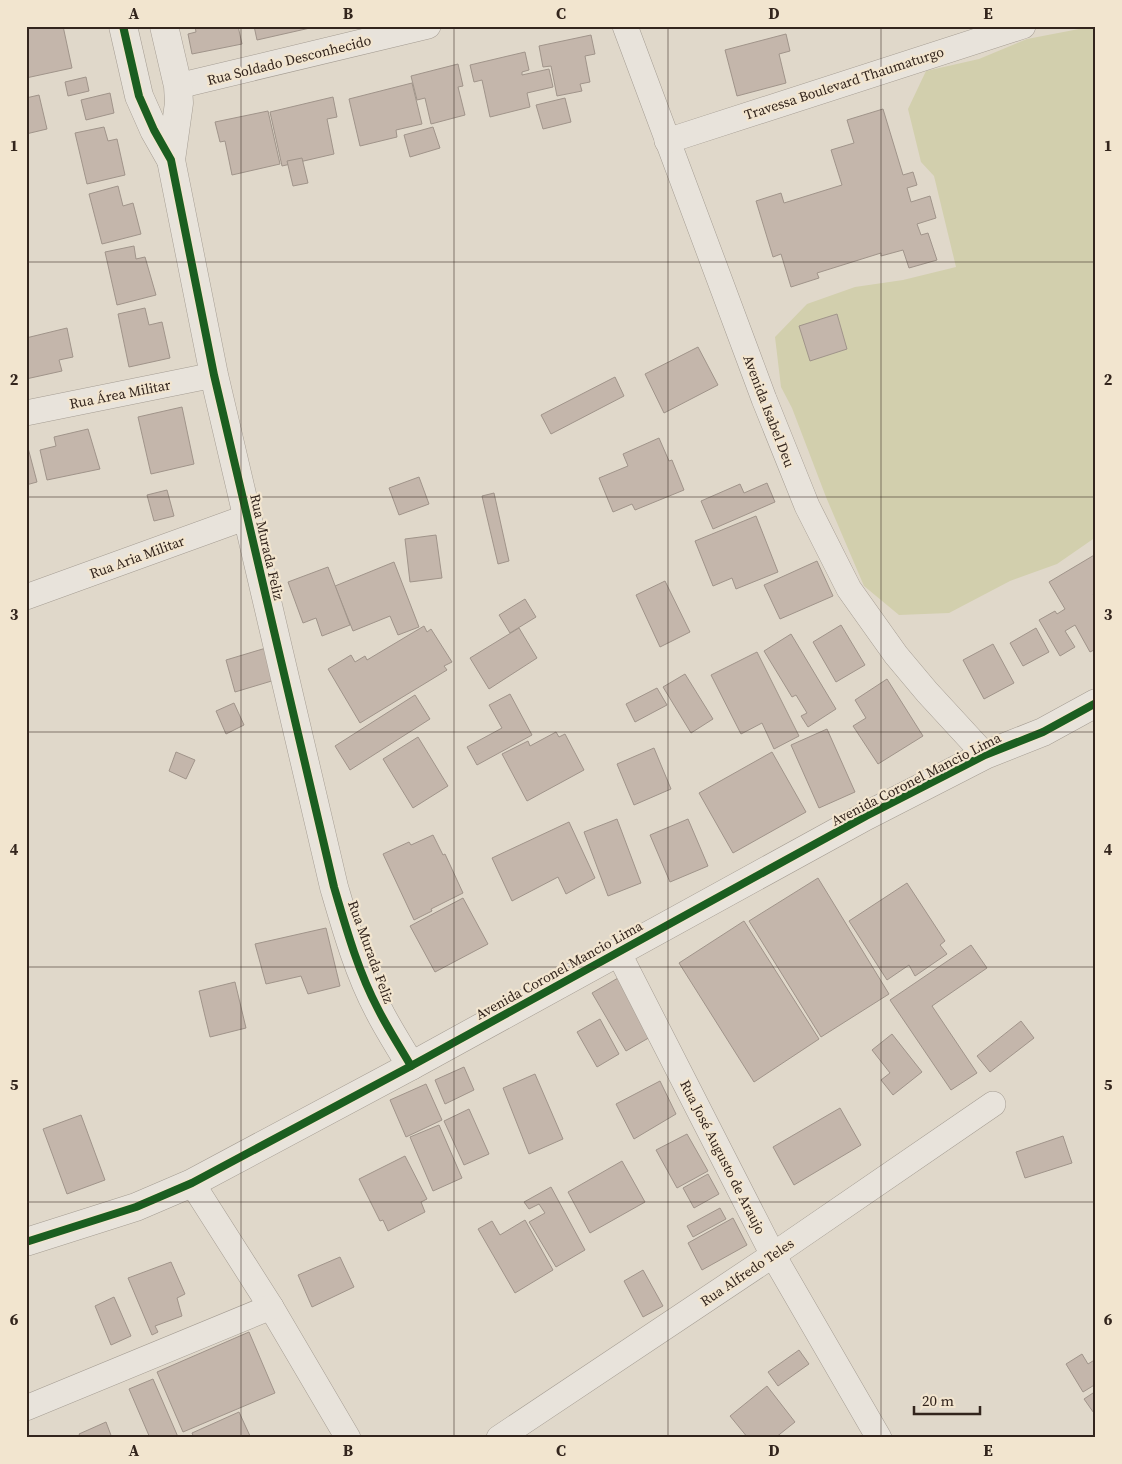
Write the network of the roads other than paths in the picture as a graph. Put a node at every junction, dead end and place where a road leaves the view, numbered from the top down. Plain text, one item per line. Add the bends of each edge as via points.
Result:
1 (123, 26) edge
2 (164, 26) edge
3 (428, 26) edge
4 (625, 26) edge
5 (1023, 26) edge
6 (178, 86) junction
7 (666, 141) junction
8 (171, 160) junction
9 (214, 375) junction
10 (26, 413) edge
11 (247, 517) junction
12 (26, 597) edge
13 (1096, 703) edge
14 (985, 755) junction
15 (618, 952) junction
16 (411, 1066) junction
17 (993, 1104) dead end
18 (192, 1183) junction
19 (26, 1242) edge
20 (773, 1255) junction
21 (271, 1307) junction
22 (26, 1408) edge
23 (348, 1438) edge
24 (499, 1438) edge
25 (879, 1438) edge

1 - 8 street, Rua Murada Feliz via 139,96
2 - 6 street, Rua Murada Feliz
3 - 6 street, Rua Soldado Desconhecido
4 - 7 street, Avenida Isabel Deu
5 - 7 street, Travessa Boulevard Thaumaturgo
6 - 8 street, Rua Murada Feliz via 179,103
7 - 14 street, Avenida Isabel Deu via 764,399 828,550 849,589 896,655
8 - 9 street, Rua Murada Feliz
9 - 10 street, Rua Área Militar
9 - 11 street, Rua Murada Feliz
11 - 12 street, Rua Aria Militar
11 - 16 street, Rua Murada Feliz via 348,937 377,1008
13 - 14 street, Avenida Coronel Mancio Lima via 1043,732
14 - 15 street, Avenida Coronel Mancio Lima via 866,816
15 - 16 street, Avenida Coronel Mancio Lima
15 - 20 street, Rua José Augusto de Araujo
16 - 18 street, Avenida Coronel Mancio Lima
17 - 20 street, Rua Alfredo Teles
18 - 19 street, Avenida Coronel Mancio Lima via 136,1207
18 - 21 street
20 - 24 street, Rua Alfredo Teles
20 - 25 street, Rua José Augusto de Araujo
21 - 22 street
21 - 23 street

